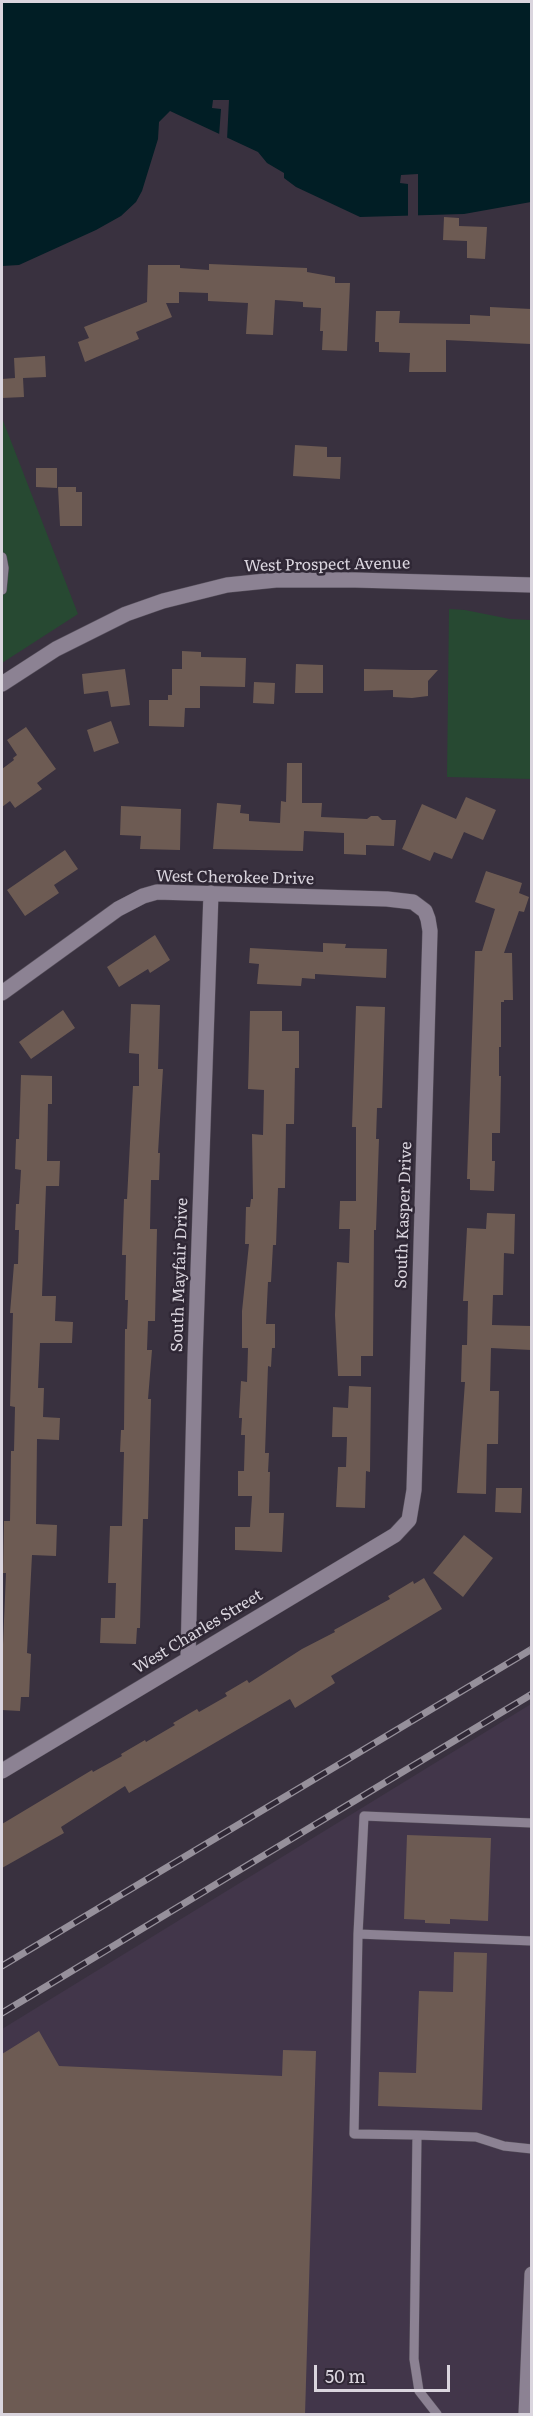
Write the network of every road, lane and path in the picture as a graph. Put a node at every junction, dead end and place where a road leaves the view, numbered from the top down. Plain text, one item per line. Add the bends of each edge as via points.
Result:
1 (2, 557) edge
2 (531, 585) edge
3 (2, 590) edge
4 (2, 684) edge
5 (211, 893) junction
6 (425, 911) joint
7 (2, 993) edge
8 (409, 1520) joint
9 (188, 1659) junction
10 (2, 1771) edge
11 (531, 1823) edge
12 (358, 1934) junction
13 (531, 1941) edge
14 (417, 2135) junction
15 (531, 2149) edge
16 (531, 2274) edge
17 (437, 2415) edge
18 (526, 2415) edge

1 - 3 lane
2 - 4 street, West Prospect Avenue via 276,580 226,585 126,614 56,649
5 - 6 street, West Cherokee Drive via 387,899 413,903
5 - 7 street, West Cherokee Drive via 157,892 143,896 118,909
5 - 9 street, South Mayfair Drive
6 - 8 street, South Kasper Drive via 430,931 414,1490
8 - 9 street, West Charles Street via 395,1535
9 - 10 street, West Charles Street
11 - 12 lane via 364,1816
12 - 13 lane
12 - 14 lane via 354,2133
14 - 15 lane via 476,2137
14 - 17 lane via 414,2360 419,2391
16 - 18 street

